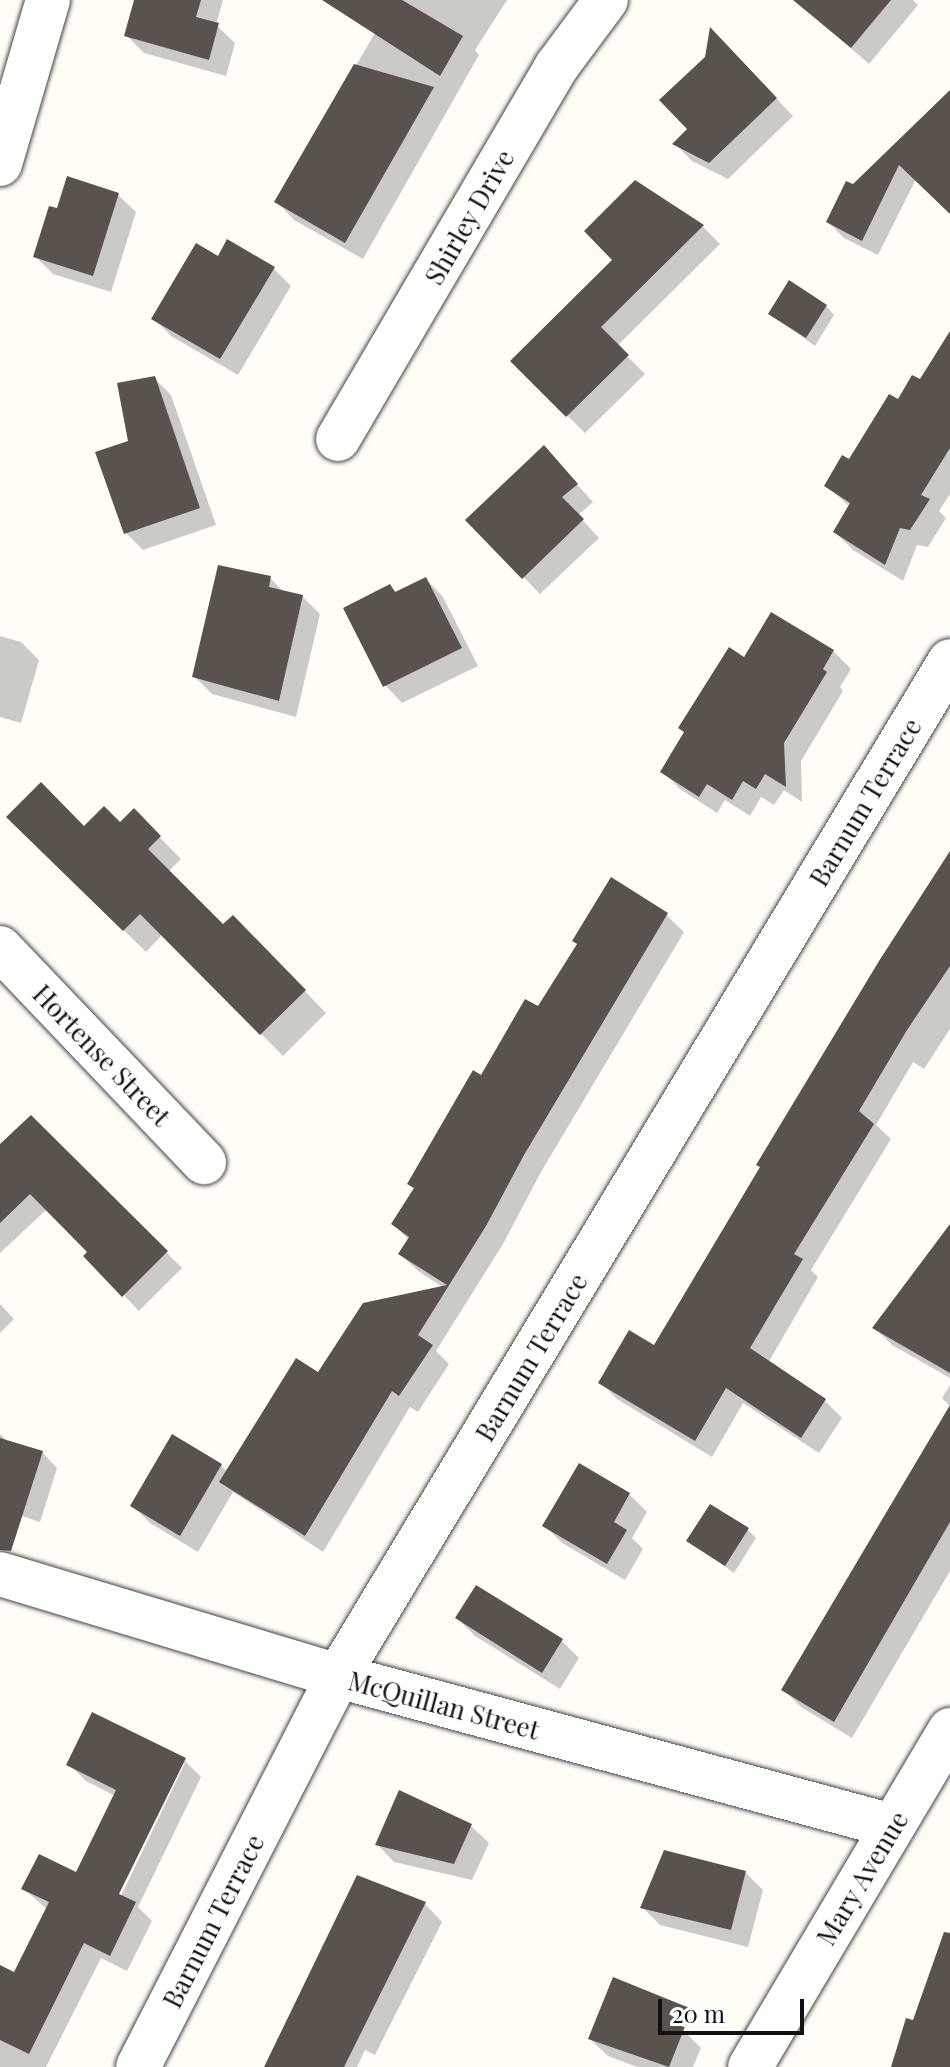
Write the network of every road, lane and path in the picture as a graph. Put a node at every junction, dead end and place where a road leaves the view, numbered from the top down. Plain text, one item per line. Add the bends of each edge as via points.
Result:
1 (48, 0) edge
2 (606, 0) edge
3 (0, 164) edge
4 (338, 439) dead end
5 (950, 661) edge
6 (0, 948) edge
7 (204, 1162) dead end
8 (0, 1574) edge
9 (338, 1676) junction
10 (950, 1730) edge
11 (892, 1826) junction
12 (138, 2067) edge
13 (750, 2067) edge

1 - 3 street
2 - 4 street, Shirley Drive via 557,66
5 - 9 street, Barnum Terrace
6 - 7 street, Hortense Street
8 - 9 street, McQuillan Street
9 - 11 street, McQuillan Street
9 - 12 street, Barnum Terrace
10 - 11 street, Mary Avenue
11 - 13 street, Mary Avenue

